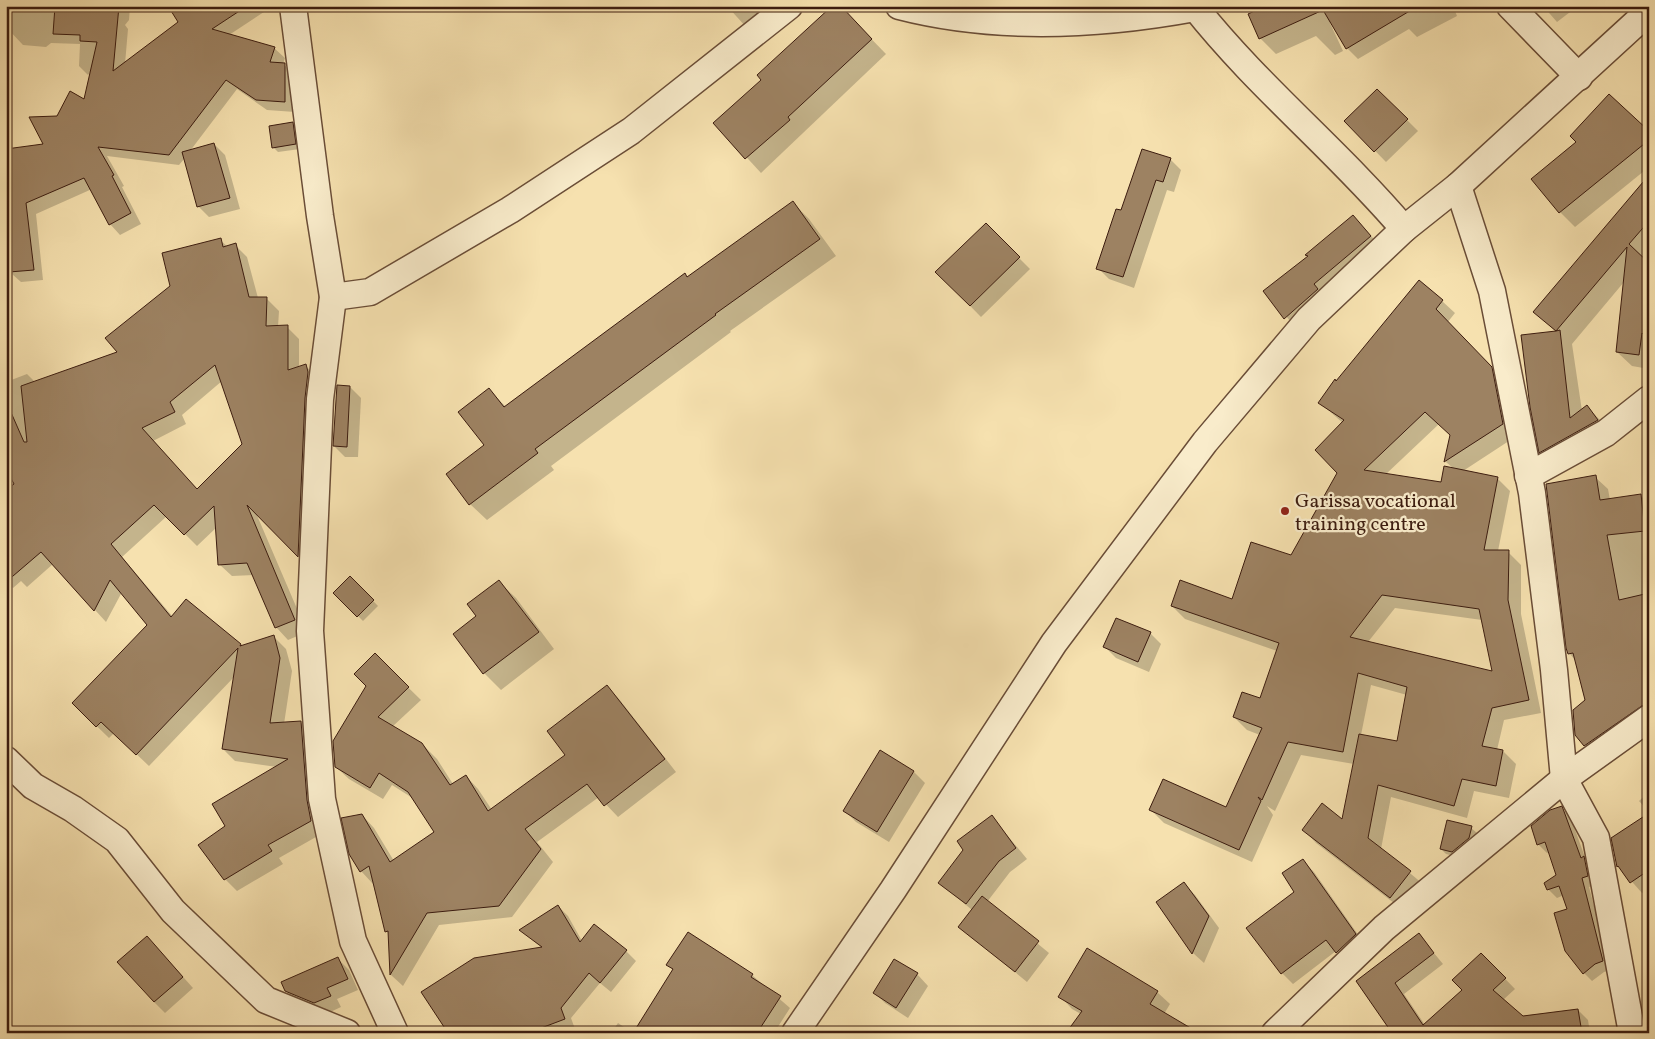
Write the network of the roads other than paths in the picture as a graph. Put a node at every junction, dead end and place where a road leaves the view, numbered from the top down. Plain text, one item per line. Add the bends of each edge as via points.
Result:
1 (293, 6) edge
2 (789, 6) edge
3 (899, 6) edge
4 (1510, 6) edge
5 (1194, 7) edge
6 (1649, 11) edge
7 (1579, 77) junction
8 (1458, 186) junction
9 (1404, 229) junction
10 (333, 297) junction
11 (1649, 399) edge
12 (1528, 476) junction
13 (1649, 718) edge
14 (6, 760) edge
15 (1564, 779) junction
16 (348, 1033) edge
17 (395, 1033) edge
18 (795, 1033) edge
19 (1275, 1033) edge
20 (1632, 1033) edge

1 - 10 street
2 - 10 street via 631,132 510,210 370,292
3 - 5 street via 938,16 1002,23 1148,16
4 - 7 street
5 - 9 street via 1231,49 1370,188
6 - 7 street
7 - 8 street
8 - 9 street
8 - 12 street via 1492,291
9 - 18 street via 1309,319 1205,442 1054,643 893,890
10 - 17 street via 320,399 310,631 322,799 353,941
11 - 12 street via 1606,433
12 - 15 street via 1554,670
13 - 15 street
14 - 16 street via 33,786 117,840 173,911 266,1000
15 - 19 street via 1384,928
15 - 20 street via 1596,838

